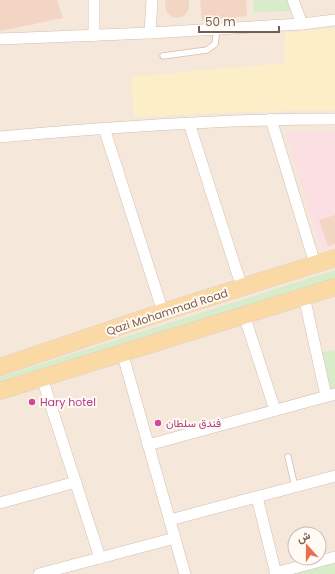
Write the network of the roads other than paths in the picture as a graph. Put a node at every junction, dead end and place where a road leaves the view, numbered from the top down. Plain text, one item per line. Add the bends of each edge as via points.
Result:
1 (94, 0) edge
2 (152, 0) edge
3 (292, 0) edge
4 (335, 20) edge
5 (302, 24) junction
6 (217, 29) junction
7 (150, 33) junction
8 (94, 36) junction
9 (0, 39) edge
10 (163, 56) dead end
11 (271, 119) junction
12 (335, 119) edge
13 (189, 123) junction
14 (104, 128) junction
15 (0, 137) edge
16 (335, 258) edge
17 (315, 264) junction
18 (335, 286) edge
19 (242, 288) junction
20 (304, 296) junction
21 (163, 312) junction
22 (244, 315) junction
23 (122, 352) junction
24 (0, 367) edge
25 (42, 378) junction
26 (0, 391) edge
27 (331, 395) edge
28 (275, 410) junction
29 (148, 445) junction
30 (288, 457) dead end
31 (335, 476) edge
32 (76, 482) junction
33 (295, 487) junction
34 (257, 497) junction
35 (0, 503) edge
36 (170, 520) junction
37 (175, 538) junction
38 (335, 557) edge
39 (100, 558) junction
40 (39, 574) edge
41 (185, 574) edge
42 (276, 574) edge

1 - 8 street
2 - 7 street
3 - 5 street
4 - 5 street
5 - 6 street
6 - 7 street
6 - 10 lane via 215,44 207,50
7 - 8 street
8 - 9 street
11 - 12 street
11 - 13 street
11 - 17 street
13 - 14 street
13 - 19 street
14 - 15 street
14 - 21 street
16 - 17 main road, Qazi Mohammad Road
17 - 19 main road, Qazi Mohammad Road
18 - 20 main road
19 - 21 main road, Qazi Mohammad Road
20 - 22 main road
20 - 27 street
21 - 24 main road, Qazi Mohammad Road
22 - 23 main road
22 - 28 street
23 - 25 main road
23 - 29 street
25 - 26 main road
25 - 32 street
27 - 28 street
28 - 29 street
29 - 36 street
30 - 33 lane
31 - 33 street
32 - 35 street
32 - 39 street
33 - 34 street
34 - 36 street
34 - 42 street
36 - 37 street
37 - 39 street
37 - 41 street
38 - 42 street
39 - 40 street

